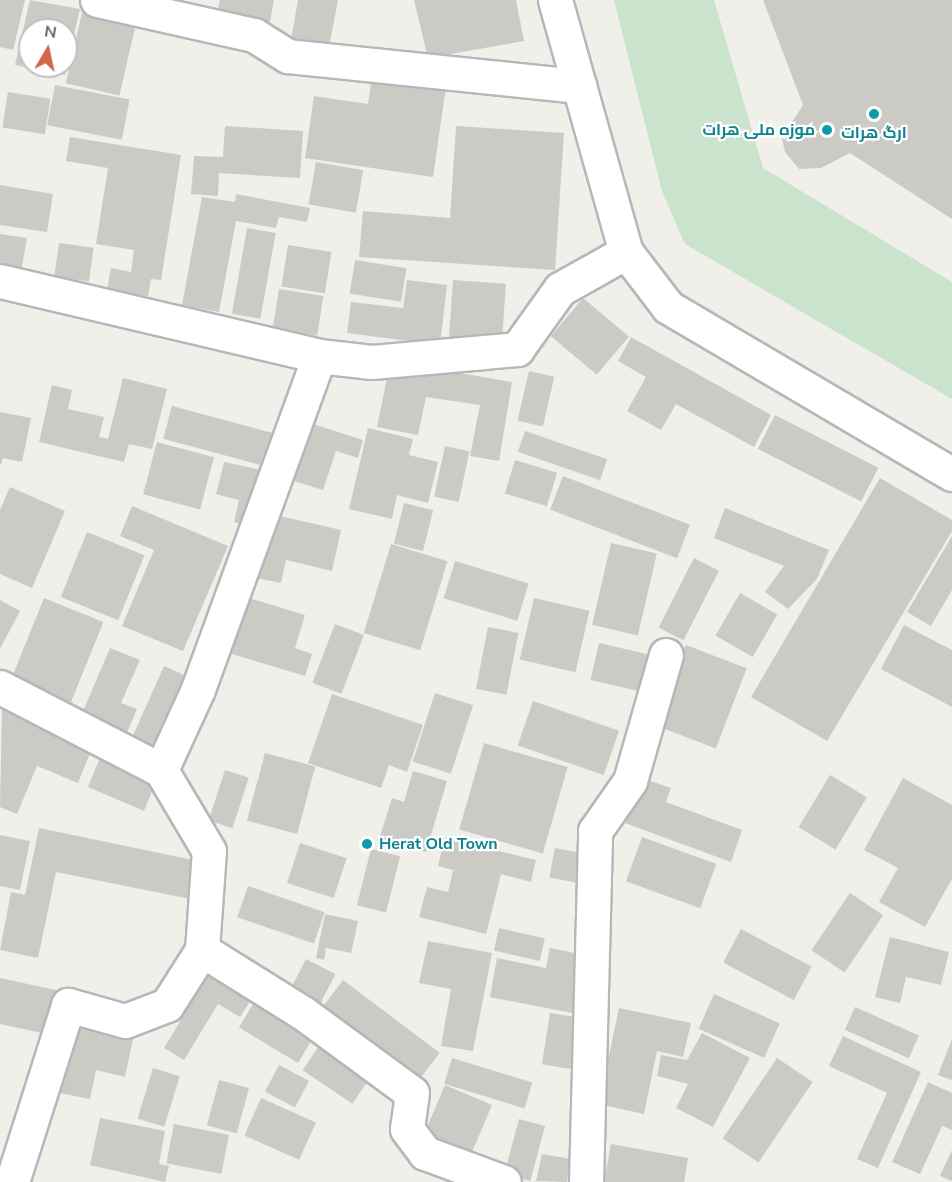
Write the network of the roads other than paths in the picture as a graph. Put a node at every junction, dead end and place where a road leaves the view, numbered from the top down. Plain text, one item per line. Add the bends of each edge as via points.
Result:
1 (97, 0) edge
2 (555, 0) edge
3 (579, 86) junction
4 (626, 252) junction
5 (0, 282) edge
6 (319, 356) junction
7 (952, 474) edge
8 (666, 655) dead end
9 (0, 687) edge
10 (161, 770) junction
11 (202, 950) junction
12 (12, 1182) edge
13 (504, 1182) edge
14 (586, 1182) edge

1 - 3 street via 254,35 288,56
2 - 3 street
3 - 4 street
4 - 6 street via 560,289 517,349 372,362
4 - 7 street via 668,307
5 - 6 street
6 - 10 street via 198,689
8 - 14 street via 630,781 595,831
9 - 10 street
10 - 11 street via 209,851
11 - 12 street via 166,1005 125,1021 68,1005
11 - 13 street via 303,1013 412,1093 407,1129 425,1153

